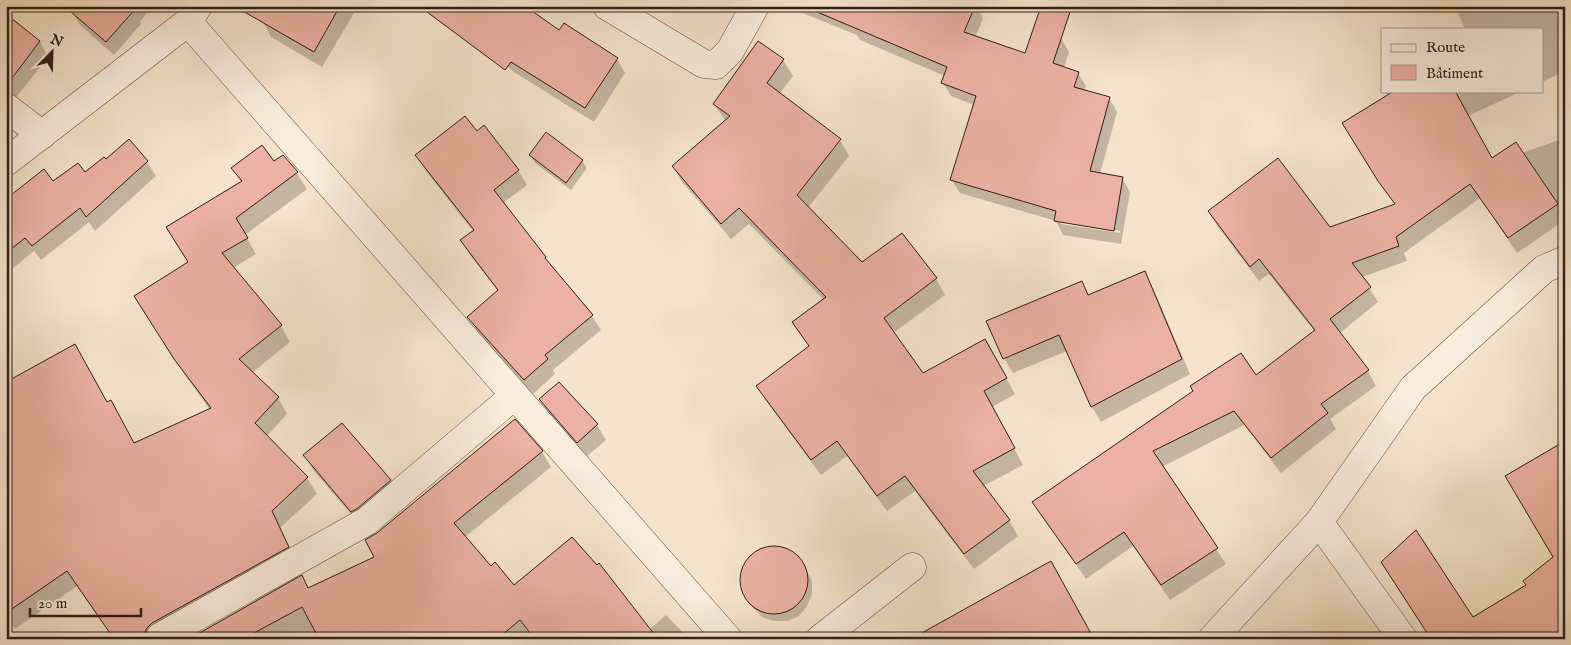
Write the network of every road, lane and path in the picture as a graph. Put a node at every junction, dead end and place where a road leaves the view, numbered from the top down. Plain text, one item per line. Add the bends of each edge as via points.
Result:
1 (608, 6) edge
2 (755, 6) edge
3 (193, 14) edge
4 (6, 107) edge
5 (42, 135) junction
6 (6, 162) edge
7 (1565, 260) edge
8 (515, 395) junction
9 (1319, 522) junction
10 (912, 568) dead end
11 (160, 637) dead end
12 (728, 639) edge
13 (820, 639) edge
14 (1212, 639) edge
15 (1403, 639) edge

1 - 2 street via 704,64 716,65 730,51
3 - 5 street
3 - 8 street
4 - 5 street
5 - 6 street
7 - 9 street via 1544,269 1413,388
8 - 11 street via 368,521
8 - 12 street
9 - 14 street
9 - 15 street
10 - 13 street

